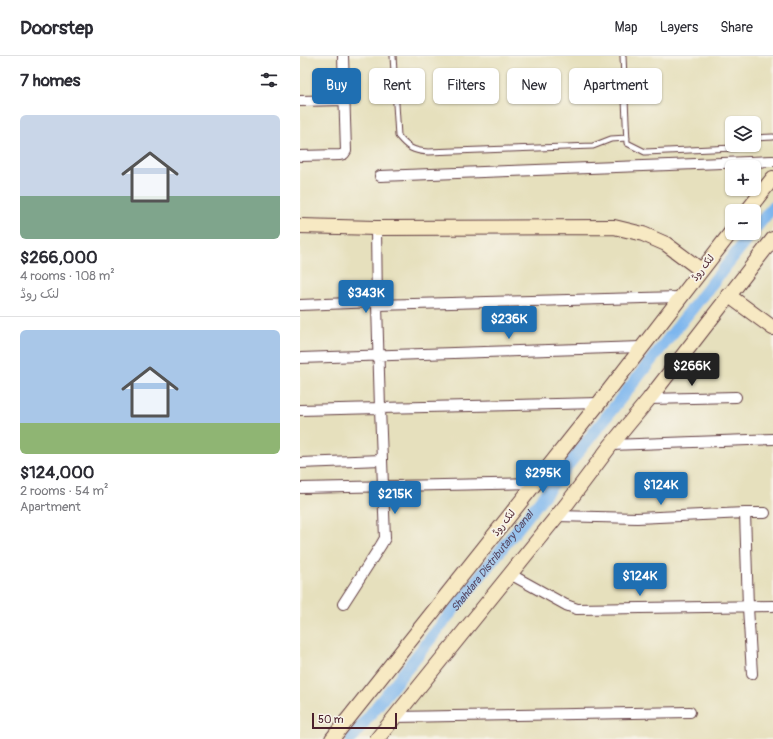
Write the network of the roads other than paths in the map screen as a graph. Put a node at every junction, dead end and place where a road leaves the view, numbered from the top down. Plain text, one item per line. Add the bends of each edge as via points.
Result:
1 (343, 56) edge
2 (393, 56) edge
3 (623, 56) edge
4 (344, 68) edge
5 (300, 101) edge
6 (312, 101) edge
7 (345, 104) edge
8 (773, 137) edge
9 (627, 138) junction
10 (761, 138) edge
11 (725, 148) edge
12 (300, 156) edge
13 (773, 161) edge
14 (380, 176) dead end
15 (773, 178) edge
16 (753, 204) edge
17 (300, 226) edge
18 (376, 228) junction
19 (773, 239) edge
20 (725, 240) edge
21 (701, 270) junction
22 (728, 295) junction
23 (680, 296) junction
24 (376, 304) junction
25 (300, 305) edge
26 (773, 328) edge
27 (641, 347) junction
28 (378, 355) junction
29 (300, 358) edge
30 (736, 397) dead end
31 (649, 399) junction
32 (599, 403) junction
33 (380, 408) junction
34 (300, 410) edge
35 (773, 439) edge
36 (611, 444) junction
37 (382, 460) junction
38 (300, 463) edge
39 (536, 482) junction
40 (382, 487) junction
41 (300, 488) edge
42 (745, 513) junction
43 (765, 514) dead end
44 (557, 516) junction
45 (510, 574) junction
46 (343, 604) dead end
47 (773, 606) edge
48 (748, 607) junction
49 (752, 674) dead end
50 (690, 712) dead end
51 (395, 717) junction
52 (332, 739) edge
53 (377, 739) edge

1 - 4 street
2 - 9 lane via 398,136 406,146 415,151 593,146 611,139
3 - 9 lane
5 - 6 street
7 - 12 street via 344,154
8 - 10 lane
9 - 11 lane via 627,143 645,152
13 - 14 street
15 - 16 main road
17 - 18 main road
18 - 21 main road via 614,227 643,234 666,244
18 - 24 street
19 - 22 main road
20 - 21 main road, لنک روڈ
21 - 23 main road, لنک روڈ
22 - 26 main road
22 - 31 main road
23 - 24 street
23 - 27 main road, لنک روڈ
24 - 25 street
24 - 28 street
27 - 28 street
27 - 32 main road, لنک روڈ
28 - 29 street
28 - 33 street
30 - 31 street
31 - 36 main road
32 - 33 street
32 - 39 main road, لنک روڈ
33 - 34 street
33 - 37 street
35 - 36 street
36 - 44 main road
37 - 38 street
37 - 40 street
39 - 40 street
39 - 52 main road, لنک روڈ
40 - 41 street
40 - 46 street via 385,538
42 - 43 street
42 - 44 street via 637,518
42 - 48 street
44 - 45 main road
45 - 48 street via 578,609
45 - 51 main road
47 - 48 street
48 - 49 street
50 - 51 street
51 - 53 main road

